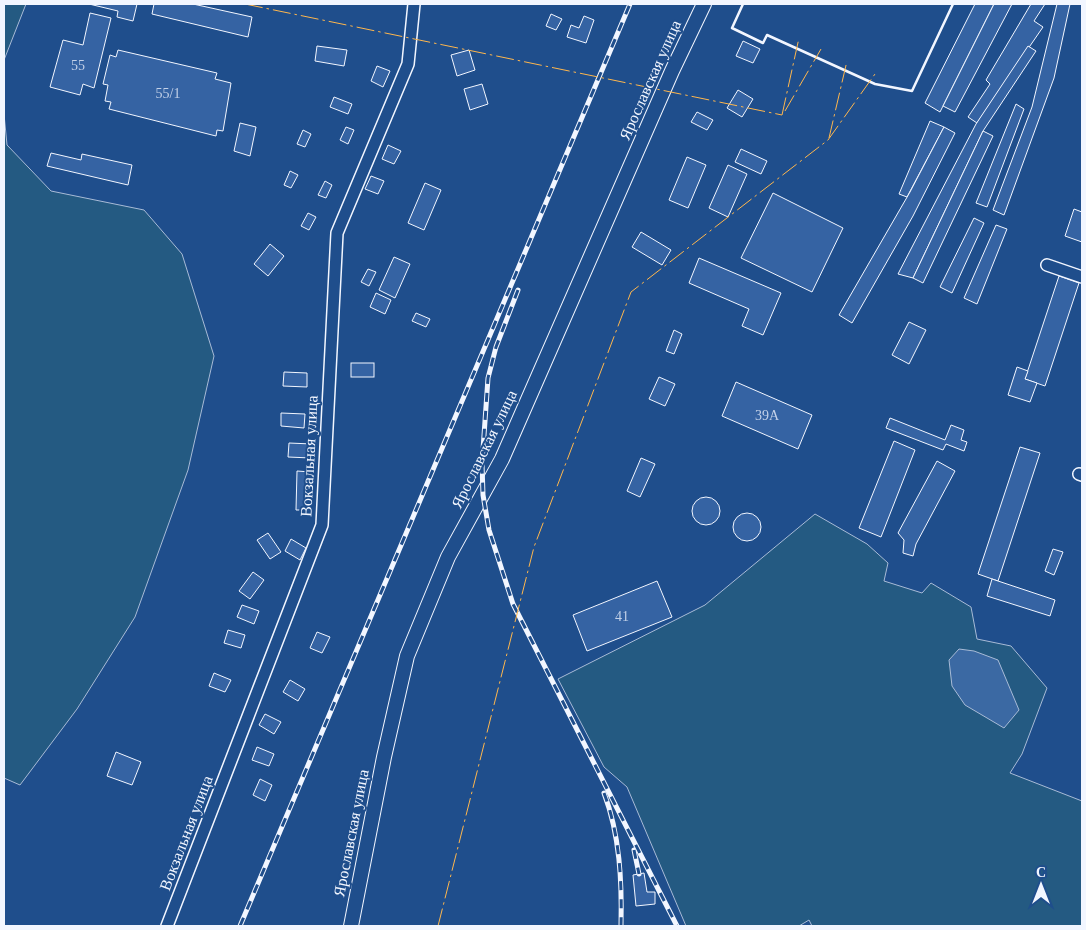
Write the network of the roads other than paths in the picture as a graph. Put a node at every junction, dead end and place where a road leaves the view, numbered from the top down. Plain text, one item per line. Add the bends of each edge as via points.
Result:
1 (414, 4) edge
2 (704, 4) edge
3 (1047, 265) dead end
4 (1082, 278) edge
5 (167, 926) edge
6 (351, 926) edge

1 - 5 street, Вокзальная улица via 408,64 337,233 322,525
2 - 6 main road, Ярославская улица via 502,459 448,557 407,656
3 - 4 street

